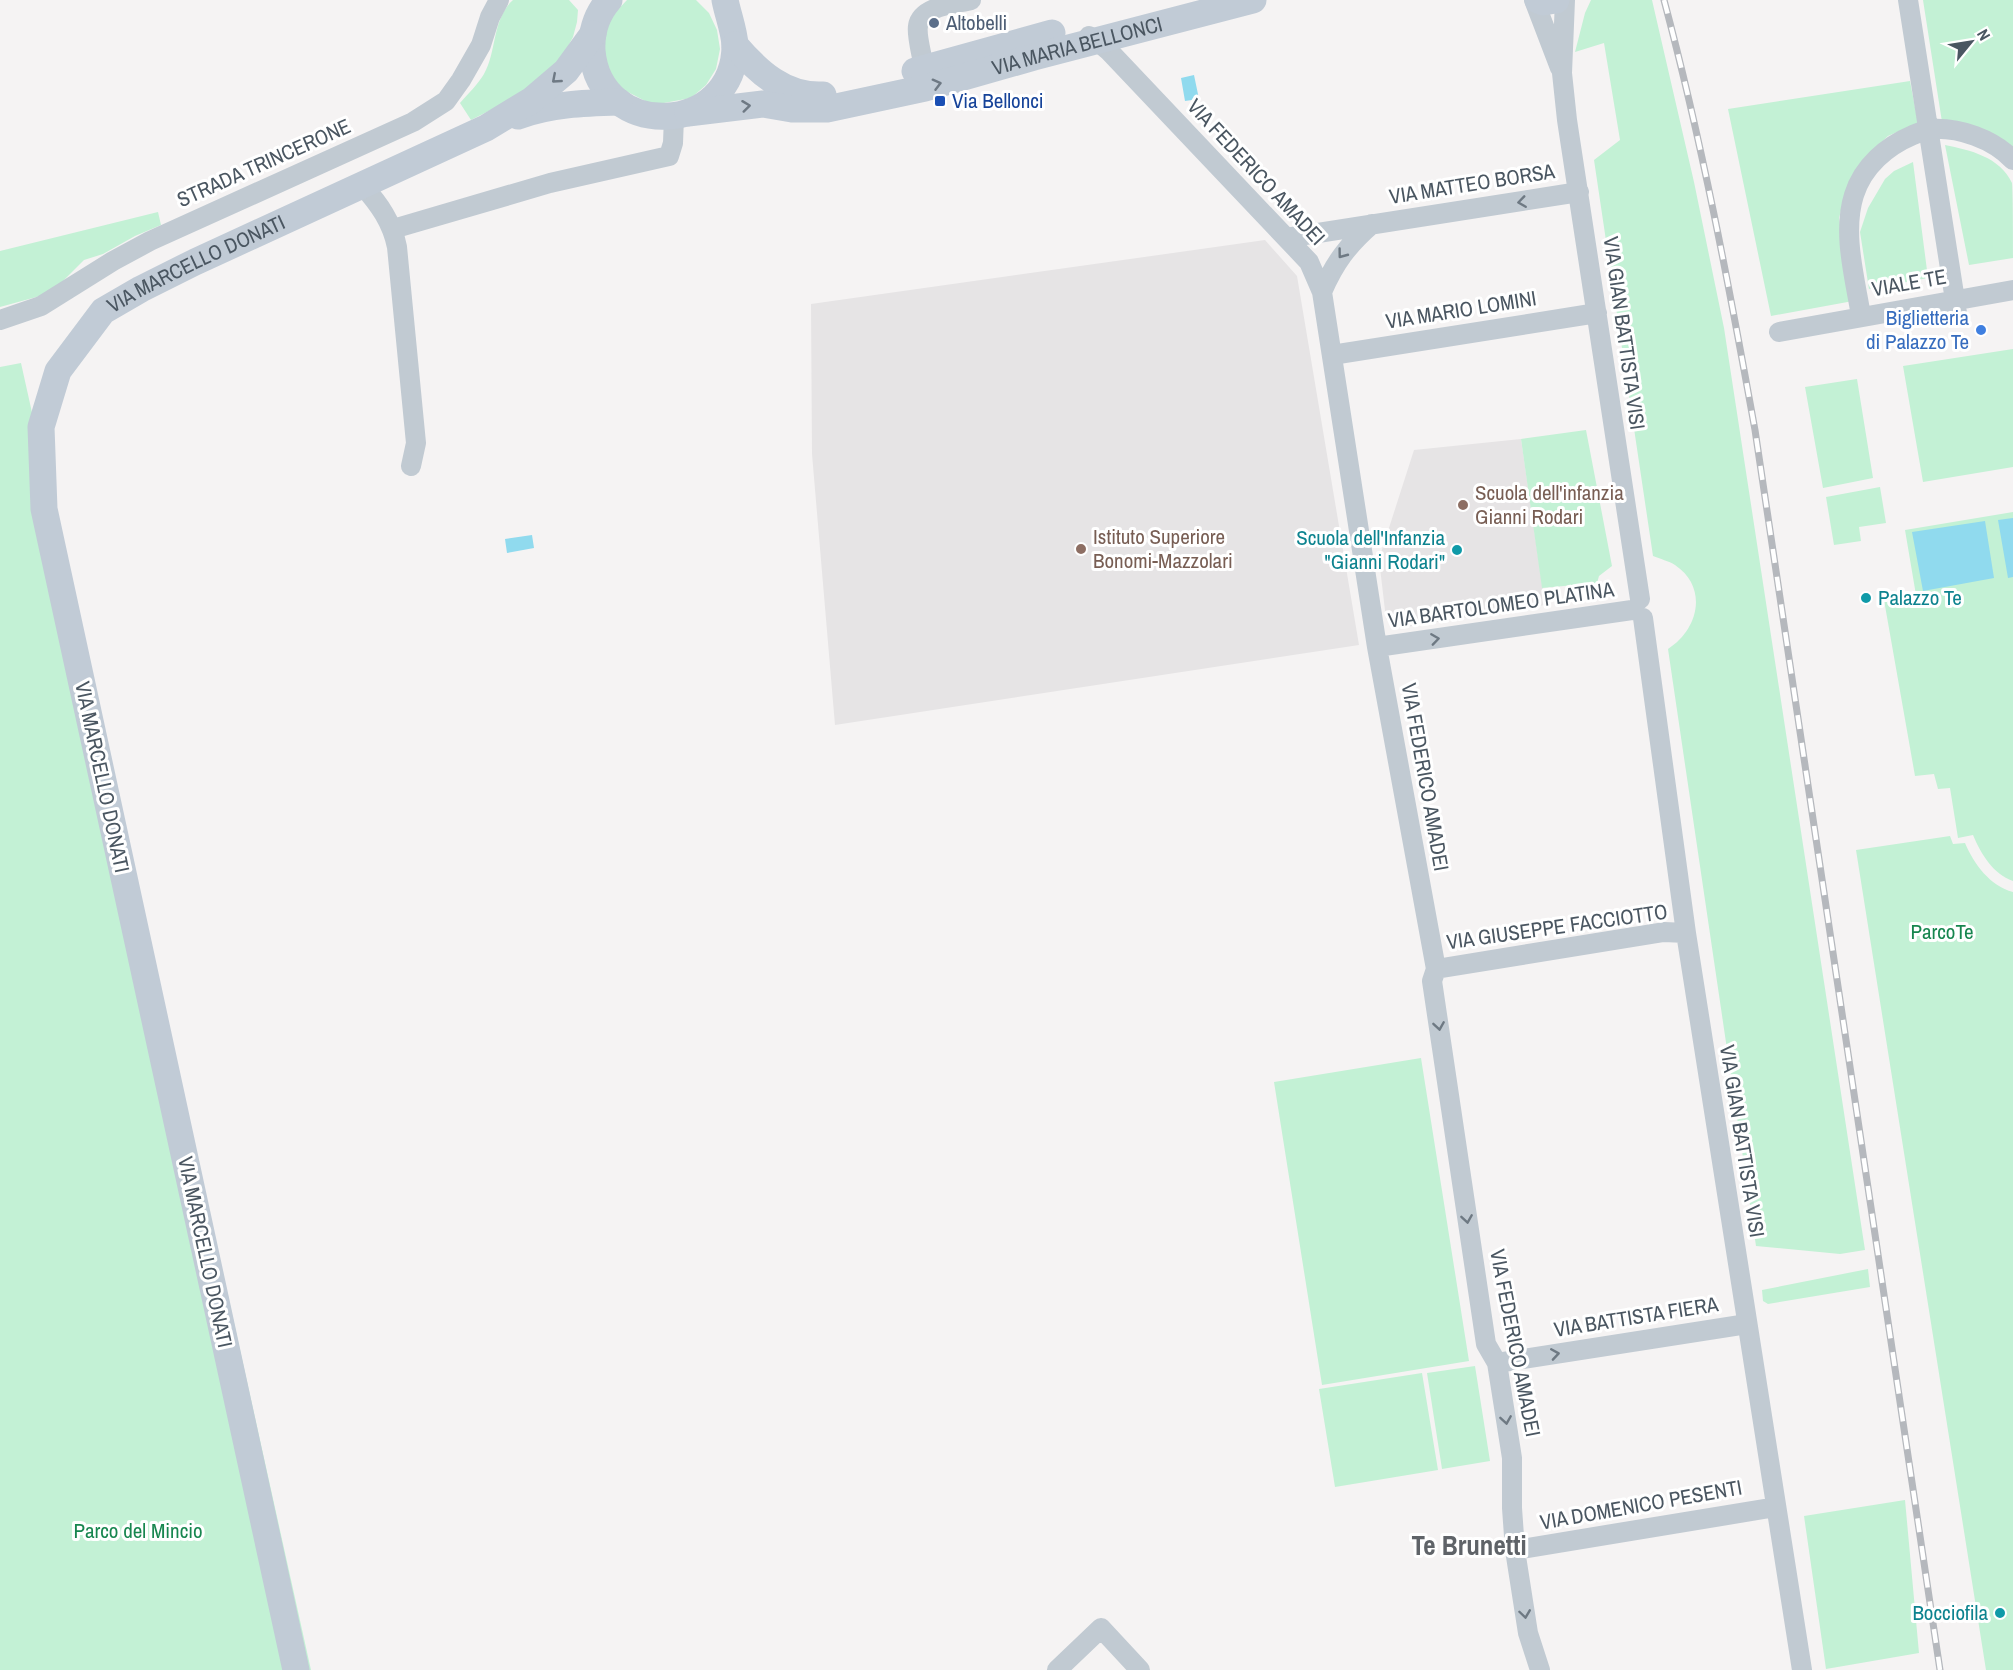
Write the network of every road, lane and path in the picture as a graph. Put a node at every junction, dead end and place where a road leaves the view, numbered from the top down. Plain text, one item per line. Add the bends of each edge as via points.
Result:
1 (499, 0) edge
2 (971, 0) edge
3 (1187, 0) edge
4 (1253, 0) edge
5 (1536, 0) edge
6 (1556, 0) edge
7 (1565, 0) edge
8 (1908, 0) edge
9 (601, 2) edge
10 (724, 5) edge
11 (592, 34) junction
12 (1030, 39) junction
13 (1097, 41) junction
14 (735, 45) junction
15 (924, 69) junction
16 (1562, 73) junction
17 (619, 102) junction
18 (681, 115) junction
19 (486, 128) junction
20 (1929, 129) junction
21 (2013, 160) edge
22 (363, 186) junction
23 (1579, 192) junction
24 (1372, 224) junction
25 (393, 229) junction
26 (1286, 238) junction
27 (2013, 290) edge
28 (1322, 292) junction
29 (1956, 306) junction
30 (1597, 313) junction
31 (1861, 316) junction
32 (0, 320) edge
33 (1779, 332) dead end
34 (1332, 355) junction
35 (411, 466) dead end
36 (1639, 609) junction
37 (1377, 647) junction
38 (1686, 933) junction
39 (1436, 969) junction
40 (1747, 1324) junction
41 (1497, 1363) junction
42 (1776, 1508) junction
43 (1515, 1550) junction
44 (296, 1670) edge
45 (1057, 1670) edge
46 (1140, 1670) edge
47 (1540, 1670) edge
48 (1802, 1670) edge

1 - 32 street, STRADA TRINCERONE via 481,45 446,101 413,122 150,241 41,306
2 - 15 street via 931,10 921,18 917,27
3 - 12 street, VIA MARIA BELLONCI
4 - 13 street, VIA MARIA BELLONCI
5 - 6 street
5 - 16 street, VIA GIAN BATTISTA VISI
7 - 16 street, VIA GIAN BATTISTA VISI
8 - 20 street
9 - 11 street, VIA MARCELLO DONATI
10 - 14 street
11 - 17 street, VIA MARCELLO DONATI via 599,78
11 -> 19 street, VIA MARCELLO DONATI via 566,71 532,100
12 - 13 street via 1053,42 1083,35
12 - 15 street, VIA MARIA BELLONCI
18 -> 13 street, VIA MARIA BELLONCI via 763,104 827,110
13 - 26 street, VIA FEDERICO AMADEI
14 - 15 street, VIA MARIA BELLONCI via 766,78 809,96
14 - 18 street via 733,63 719,91 709,101
16 - 23 street, VIA GIAN BATTISTA VISI
17 - 18 street, VIA MARCELLO DONATI via 640,114
17 - 19 street, VIA MARCELLO DONATI via 535,110
18 - 25 street via 669,156 550,183
19 - 22 street, VIA MARCELLO DONATI
20 - 21 street via 1974,135
20 - 29 street
20 - 31 street via 1888,148 1854,193 1849,235
22 - 25 street
22 - 44 street, VIA MARCELLO DONATI via 195,262 103,311 58,371 41,427 44,509
23 -> 24 street, VIA MATTEO BORSA
23 - 30 street, VIA GIAN BATTISTA VISI
24 - 26 street, VIA MATTEO BORSA
24 -> 28 street, VIA MATTEO BORSA via 1341,255
25 - 35 street via 416,444
26 - 28 street, VIA FEDERICO AMADEI via 1309,262
27 - 29 street, VIALE TE
28 - 34 street, VIA FEDERICO AMADEI
29 - 31 street, VIALE TE
30 - 34 street, VIA MARIO LOMINI
30 - 36 street, VIA GIAN BATTISTA VISI
31 - 33 street, VIALE TE
34 - 37 street, VIA FEDERICO AMADEI
37 -> 36 street, VIA BARTOLOMEO PLATINA
36 - 38 street, VIA GIAN BATTISTA VISI
37 - 39 street, VIA FEDERICO AMADEI
38 - 39 street, VIA GIUSEPPE FACCIOTTO via 1664,932
38 - 40 street, VIA GIAN BATTISTA VISI
39 -> 41 street, VIA FEDERICO AMADEI via 1432,981 1486,1344
41 -> 40 street, VIA BATTISTA FIERA
40 - 42 street, VIA GIAN BATTISTA VISI
41 -> 43 street, VIA FEDERICO AMADEI via 1512,1458
42 - 43 street, VIA DOMENICO PESENTI
42 - 48 street, VIA GIAN BATTISTA VISI
43 -> 47 street, VIA FEDERICO AMADEI via 1528,1633
45 - 46 street via 1101,1628

